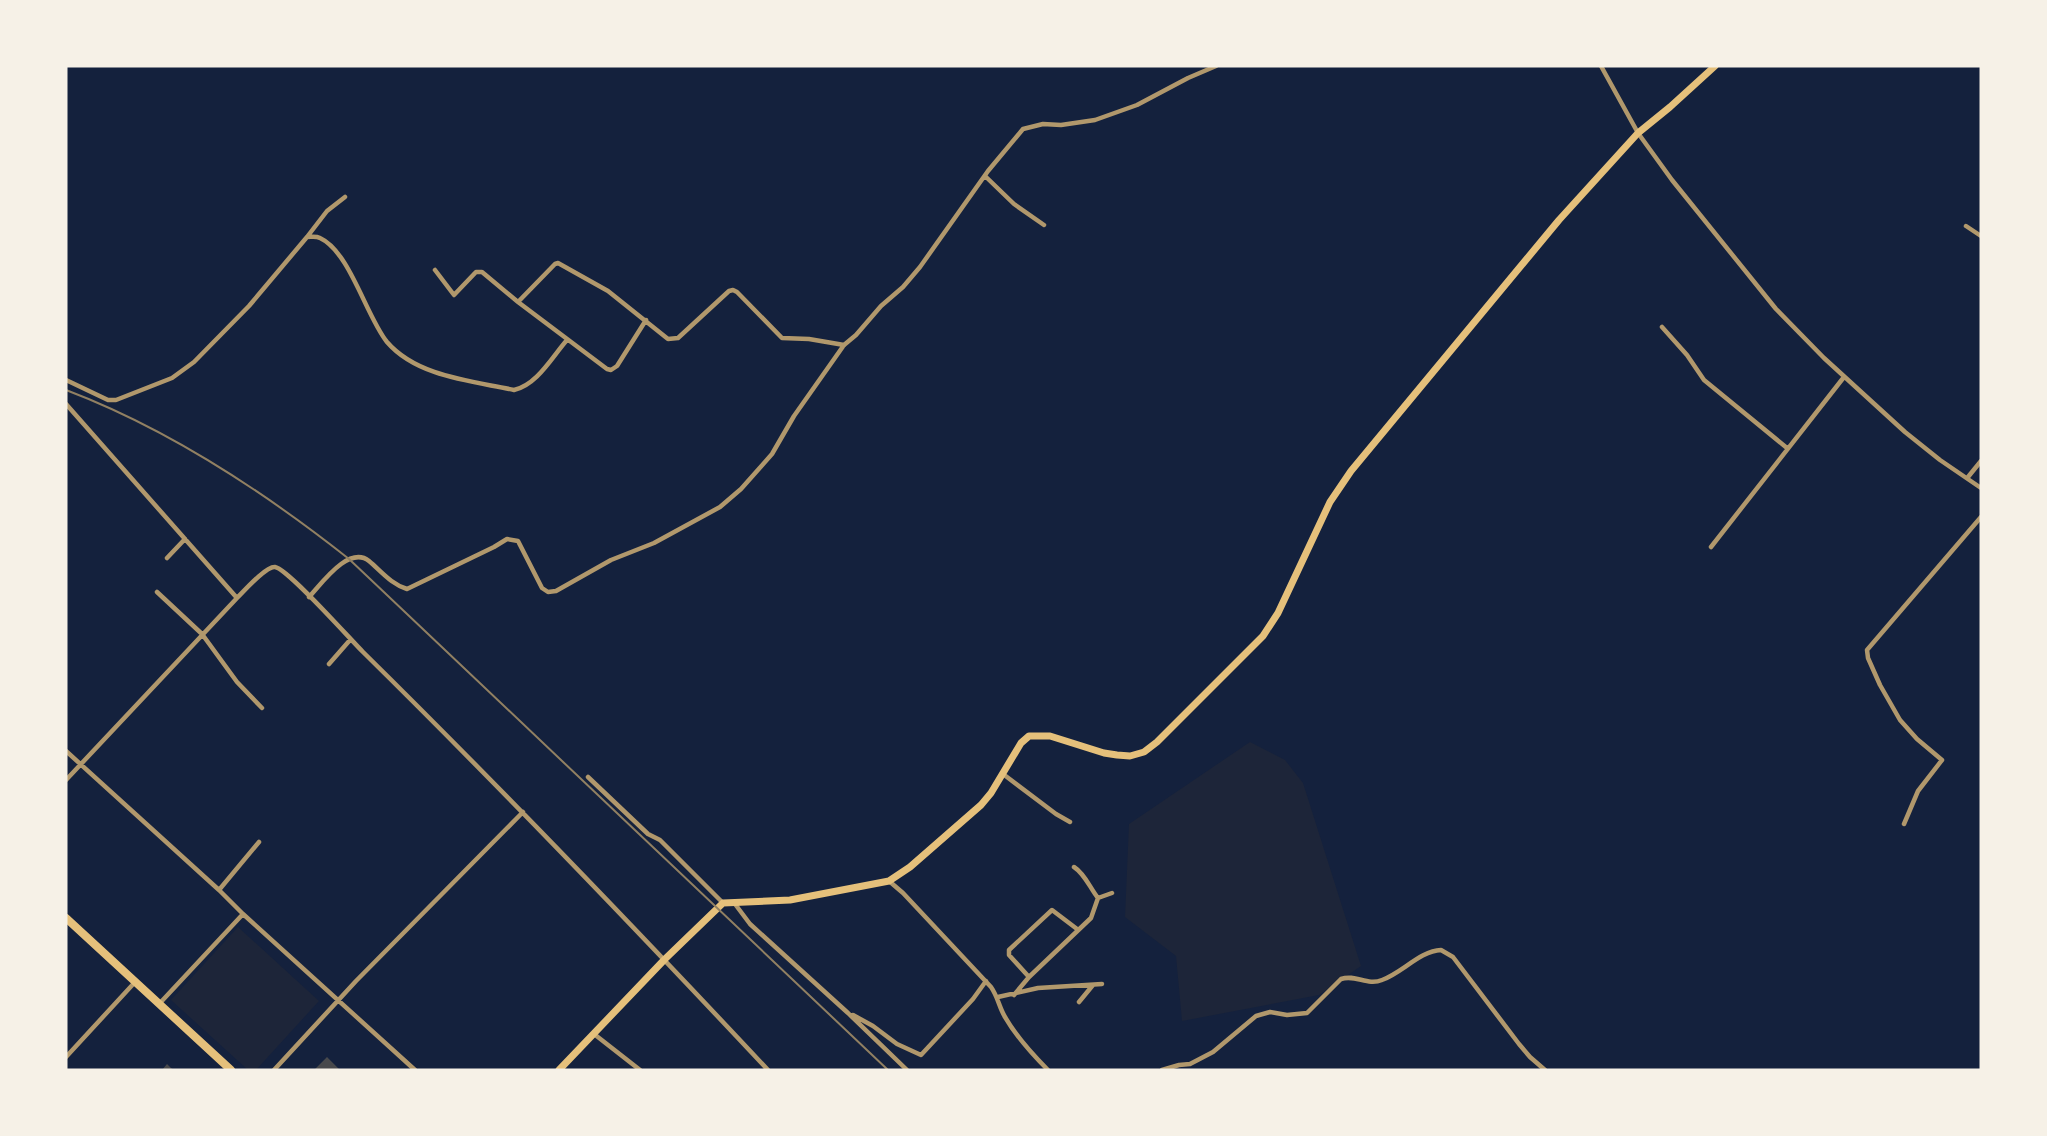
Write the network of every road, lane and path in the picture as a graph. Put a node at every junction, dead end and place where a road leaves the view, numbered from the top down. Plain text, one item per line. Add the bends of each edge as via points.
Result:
1 (1216, 66) edge
2 (1601, 66) edge
3 (1715, 66) edge
4 (1638, 132) junction
5 (985, 176) junction
6 (345, 197) dead end
7 (1044, 225) dead end
8 (1966, 226) dead end
9 (1981, 236) edge
10 (307, 237) junction
11 (435, 270) dead end
12 (518, 302) junction
13 (646, 320) junction
14 (1662, 327) dead end
15 (567, 340) junction
16 (844, 345) junction
17 (1844, 377) junction
18 (66, 380) edge
19 (66, 404) edge
20 (1787, 448) junction
21 (1981, 461) edge
22 (1968, 477) junction
23 (1981, 488) edge
24 (1981, 517) edge
25 (185, 539) junction
26 (1711, 547) dead end
27 (167, 558) dead end
28 (157, 592) dead end
29 (309, 597) junction
30 (237, 598) junction
31 (202, 634) junction
32 (350, 640) junction
33 (329, 664) dead end
34 (262, 708) dead end
35 (66, 751) edge
36 (81, 765) junction
37 (1003, 774) junction
38 (588, 777) dead end
39 (66, 780) edge
40 (523, 812) junction
41 (1070, 822) dead end
42 (1904, 824) dead end
43 (259, 842) dead end
44 (1074, 867) dead end
45 (889, 881) junction
46 (219, 890) junction
47 (1112, 893) dead end
48 (1098, 898) junction
49 (723, 903) junction
50 (735, 904) junction
51 (243, 915) junction
52 (67, 920) edge
53 (1077, 929) junction
54 (665, 959) junction
55 (1029, 977) junction
56 (136, 981) junction
57 (986, 981) junction
58 (1102, 984) dead end
59 (1093, 985) junction
60 (1014, 995) junction
61 (999, 998) junction
62 (339, 1001) junction
63 (1079, 1002) dead end
64 (160, 1003) junction
65 (848, 1013) junction
66 (594, 1034) junction
67 (66, 1057) edge
68 (231, 1070) edge
69 (274, 1070) edge
70 (416, 1070) edge
71 (560, 1070) edge
72 (640, 1070) edge
73 (768, 1070) edge
74 (907, 1070) edge
75 (1048, 1070) edge
76 (1162, 1070) edge
77 (1545, 1070) edge

1 - 5 street via 1137,105 1095,120 1023,129
2 - 4 street
3 - 4 main road
4 - 17 street via 1776,309
4 - 37 main road via 1559,220 1351,471 1330,502 1278,613 1244,657 1144,752 1118,755 1050,736 1029,736 1009,759
5 - 7 street via 1014,204
5 - 16 street via 920,267
6 - 10 street via 327,211
8 - 9 street
10 - 15 street via 318,237 333,248 388,342 410,360 436,372 521,389 530,384
10 - 18 street via 227,329 172,378 116,400
11 - 12 street via 454,295 480,271
12 - 13 street via 558,263 608,291
12 - 15 street
13 - 15 street via 611,370 602,368
13 - 16 street via 665,337 675,339 733,290 782,338
14 - 20 street via 1704,380
16 - 29 street via 772,454 720,507 556,591 542,588 518,541 507,539 407,589 387,579 369,561 354,557 327,576
17 - 20 street
17 - 22 street via 1905,432
19 - 25 street
20 - 26 street
21 - 22 street
22 - 23 street
24 - 42 street via 1867,650 1894,711 1917,739 1942,759 1918,791
25 - 27 street
25 - 30 street
28 - 31 street
29 - 30 street via 296,581 272,567
29 - 32 street
30 - 31 street
31 - 34 street via 237,682
31 - 36 street
32 - 33 street
32 - 40 street
35 - 36 street
36 - 39 street
36 - 46 street
37 - 41 street
37 - 45 main road via 955,830
38 - 49 street via 648,834 660,840
40 - 54 street
40 - 62 street
43 - 46 street
44 - 48 street
45 - 50 main road via 790,900
45 - 57 street
46 - 51 street
47 - 48 street
48 - 53 street via 1091,918
49 - 50 main road
49 - 54 main road
50 - 65 street via 750,924
51 - 62 street
51 - 64 street
52 - 56 main road
53 - 55 street
53 - 55 street via 1052,910 1009,950
54 - 66 main road
54 - 73 street
55 - 60 street
56 - 64 main road
56 - 67 street
57 - 61 street
57 - 65 street via 921,1055
58 - 59 street
59 - 60 street via 1038,988
59 - 63 street
60 - 61 street
61 - 75 street via 1004,1015
62 - 69 street
62 - 70 street
64 - 68 main road
65 - 74 street
66 - 71 main road
66 - 72 street
76 - 77 street via 1190,1064 1213,1052 1256,1016 1270,1012 1307,1014 1341,979 1382,981 1441,950 1453,957 1519,1044

